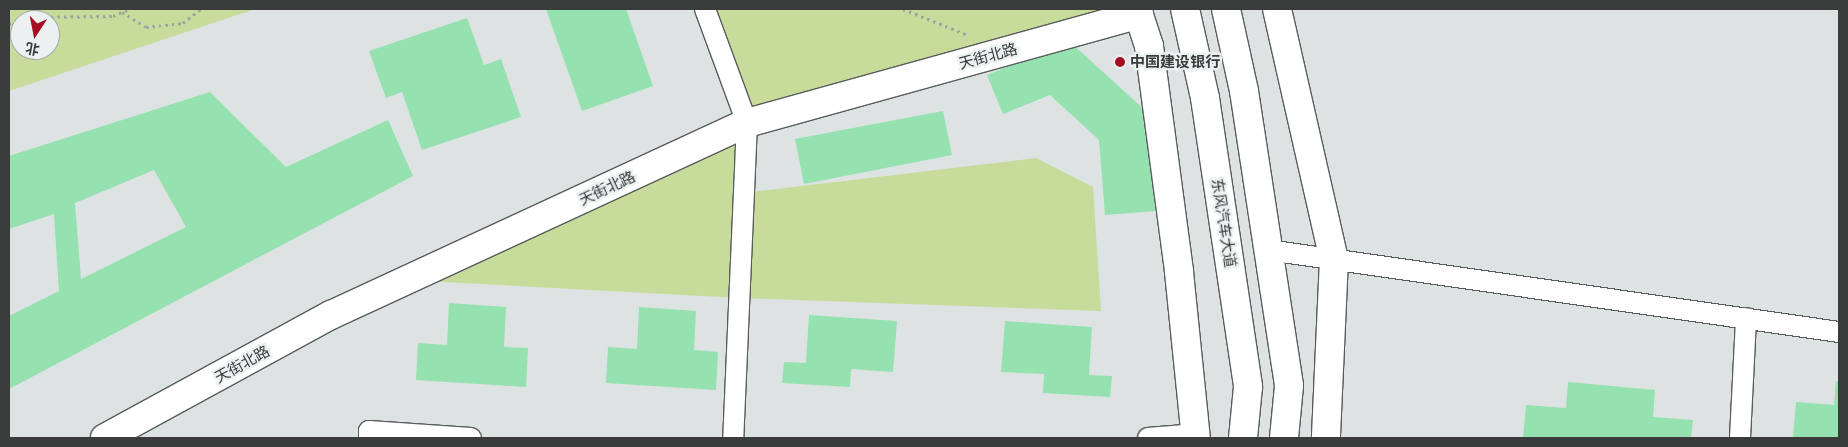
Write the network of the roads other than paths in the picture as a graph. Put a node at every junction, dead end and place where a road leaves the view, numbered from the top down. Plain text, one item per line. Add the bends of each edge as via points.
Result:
1 (705, 9) edge
2 (1185, 9) edge
3 (1226, 9) edge
4 (1277, 9) edge
5 (1138, 12) edge
6 (747, 123) junction
7 (1268, 250) junction
8 (1334, 259) junction
9 (1746, 318) junction
10 (1839, 332) edge
11 (1196, 436) edge
12 (105, 438) edge
13 (368, 438) edge
14 (471, 438) edge
15 (733, 438) edge
16 (1148, 438) edge
17 (1244, 438) edge
18 (1284, 438) edge
19 (1326, 438) edge
20 (1740, 438) edge

1 - 6 street
2 - 17 street, 东风汽车大道 via 1205,98 1248,387
3 - 7 street via 1244,91
4 - 8 street
5 - 6 street, 天街北路
5 - 11 street via 1151,66 1179,272
6 - 12 street, 天街北路 via 332,315
6 - 15 street
7 - 8 street
7 - 18 street via 1289,386
8 - 9 street
8 - 19 street
9 - 10 street
9 - 20 street
11 - 16 street
13 - 14 street via 370,431

